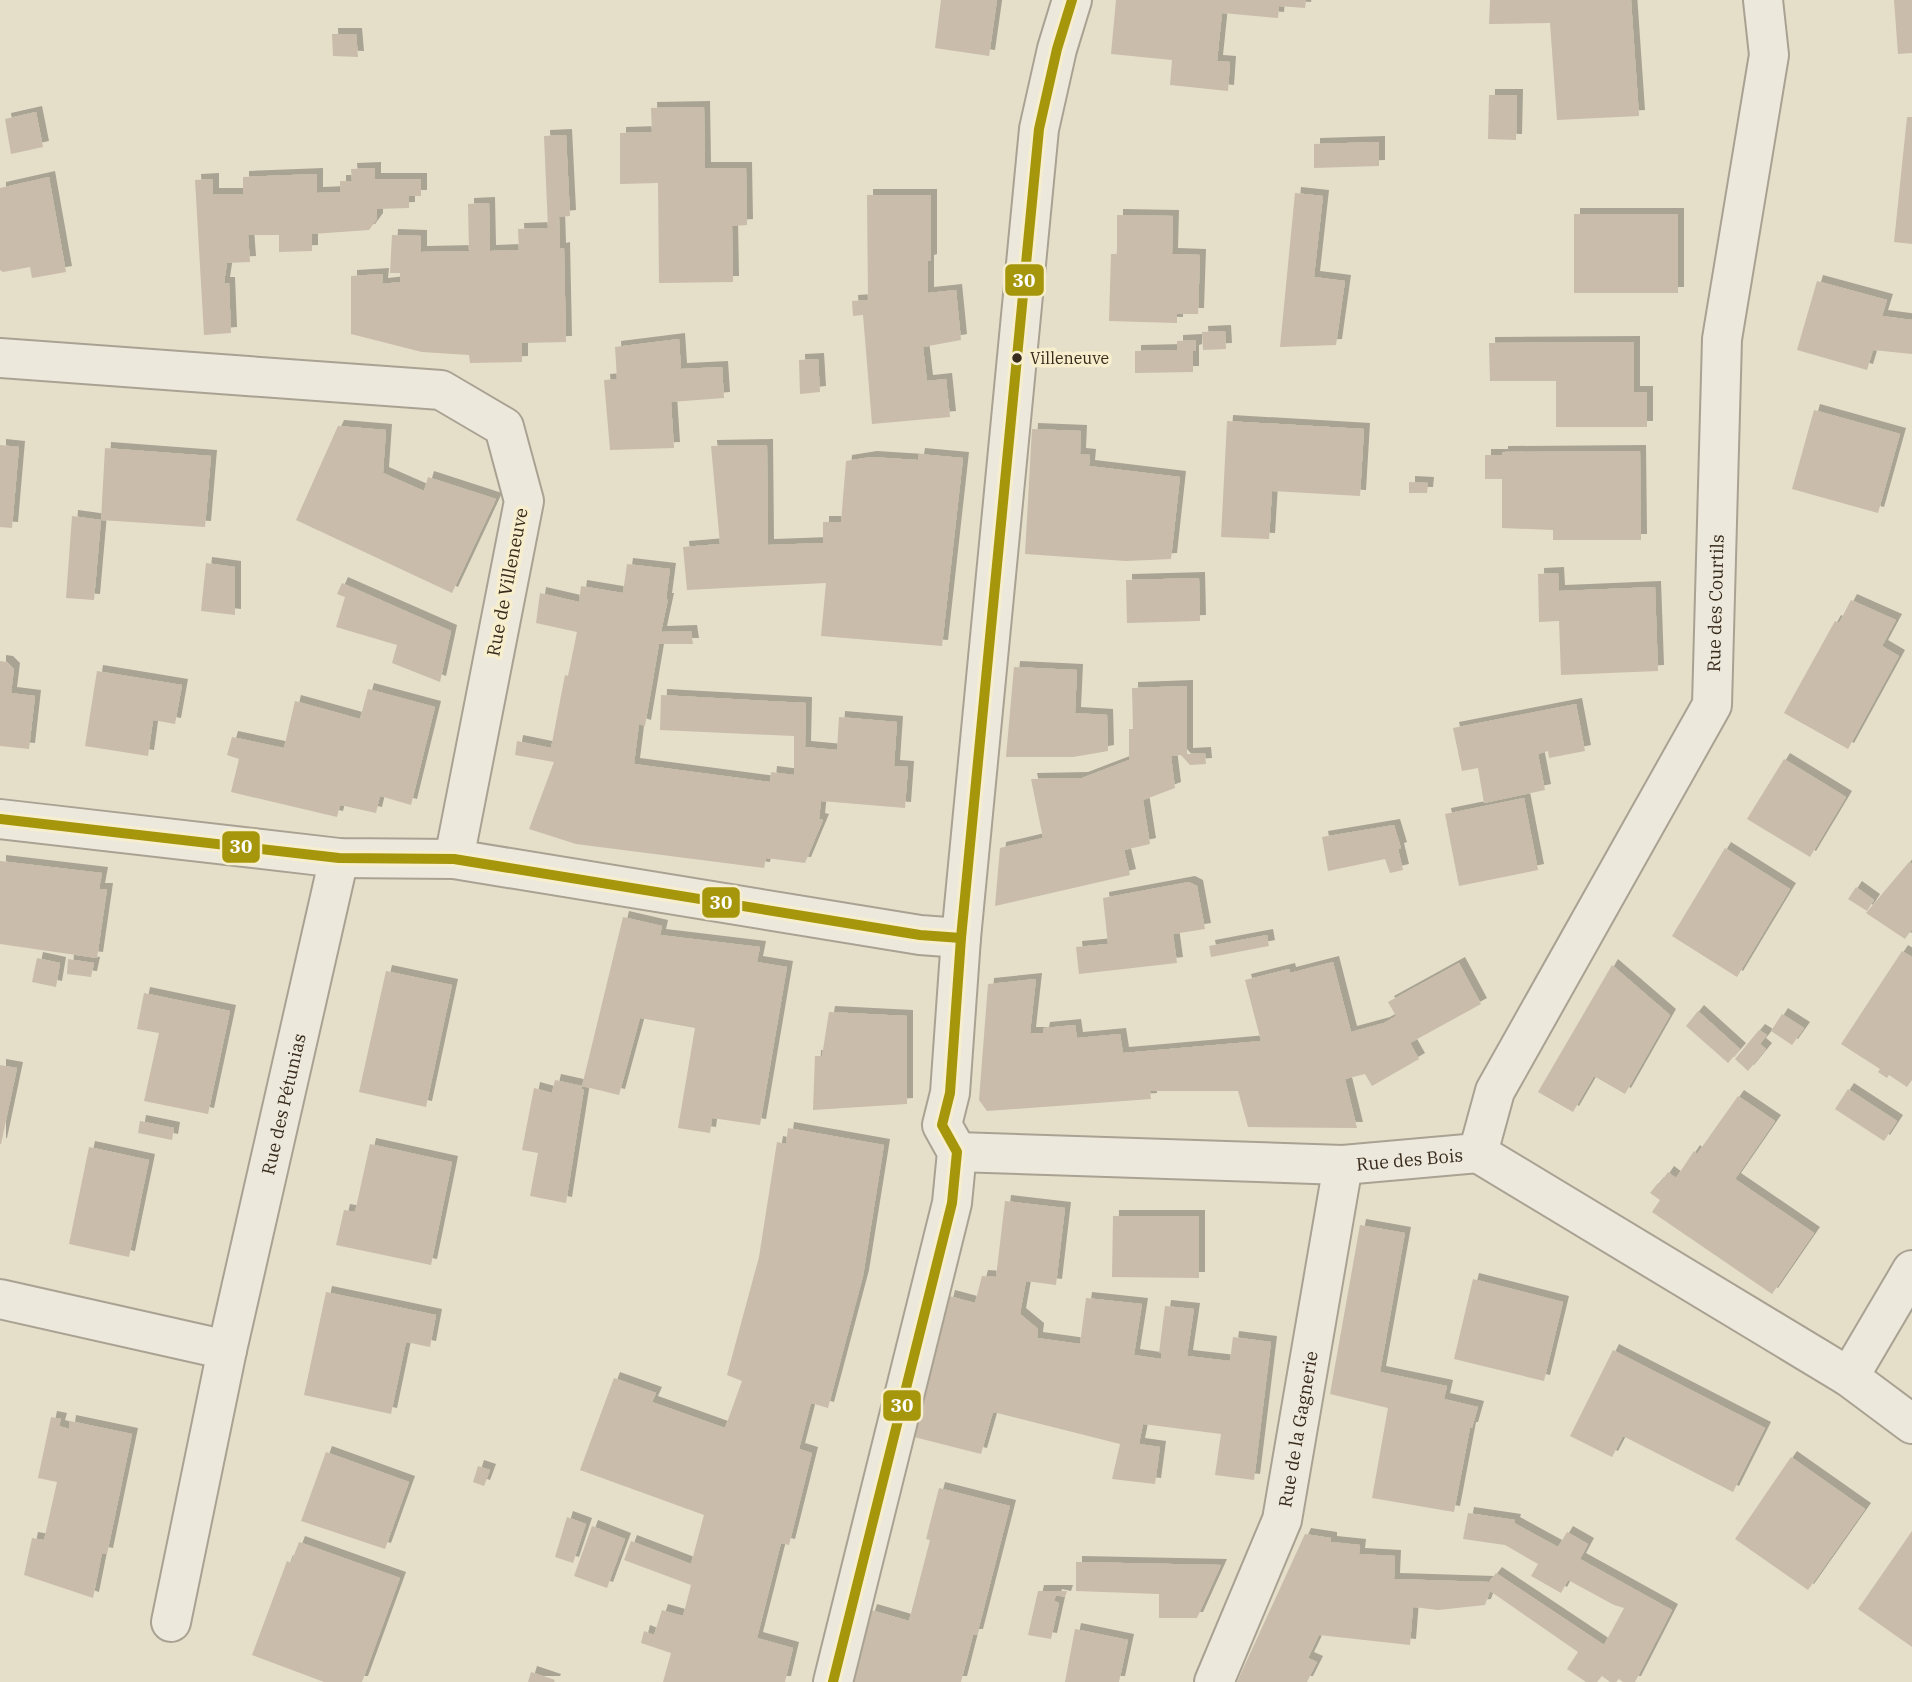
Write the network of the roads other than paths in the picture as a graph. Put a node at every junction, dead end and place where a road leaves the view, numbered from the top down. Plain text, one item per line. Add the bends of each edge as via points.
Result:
1 (1072, 0) edge
2 (1763, 0) edge
3 (0, 358) edge
4 (0, 819) edge
5 (339, 859) junction
6 (454, 859) junction
7 (961, 938) junction
8 (957, 1152) junction
9 (1478, 1153) junction
10 (1343, 1165) junction
11 (1912, 1270) edge
12 (0, 1299) edge
13 (227, 1350) junction
14 (1849, 1377) junction
15 (1912, 1424) edge
16 (171, 1622) dead end
17 (832, 1682) edge
18 (1214, 1682) edge

1 - 7 street via 1039,129
2 - 9 street, Rue des Courtils via 1769,55 1722,339 1712,705 1495,1091
3 - 6 street, Rue de Villeneuve via 441,390 504,427 524,501
4 - 5 street
5 - 6 street
5 - 13 street, Rue des Pétunias
6 - 7 street
7 - 8 street via 950,1093 942,1125
8 - 10 street, Rue des Bois
8 - 17 street via 953,1203
9 - 10 street, Rue des Bois
9 - 14 street, Rue des Bois
10 - 18 street, Rue de la Gagnerie via 1282,1520
11 - 14 street
12 - 13 street
13 - 16 street, Rue des Pétunias
14 - 15 street, Rue des Bois

